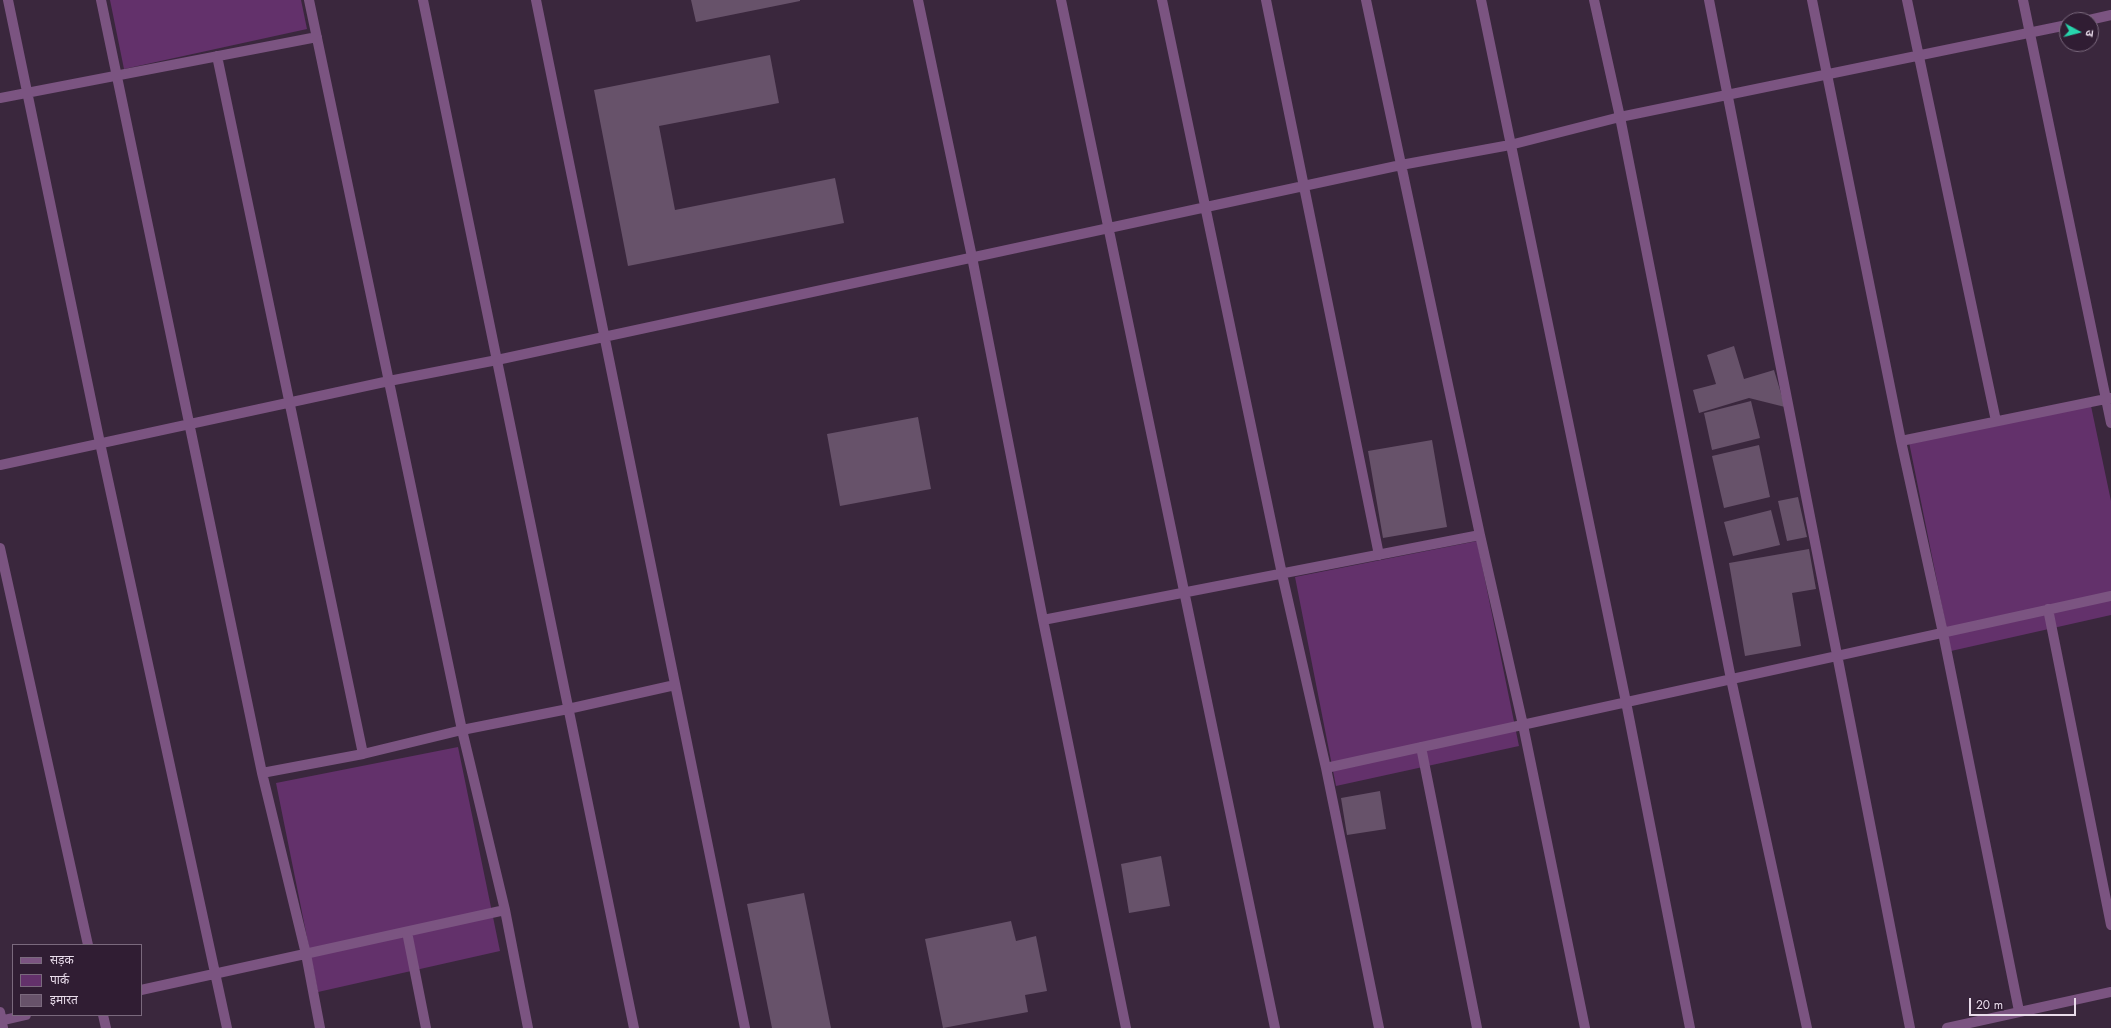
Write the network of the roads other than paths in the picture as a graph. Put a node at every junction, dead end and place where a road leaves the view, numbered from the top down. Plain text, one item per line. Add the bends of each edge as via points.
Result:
1 (8, 0) edge
2 (101, 0) edge
3 (309, 0) edge
4 (423, 0) edge
5 (536, 0) edge
6 (918, 0) edge
7 (1061, 0) edge
8 (1162, 0) edge
9 (1266, 0) edge
10 (1366, 0) edge
11 (1481, 0) edge
12 (1594, 0) edge
13 (1709, 0) edge
14 (1812, 0) edge
15 (1907, 0) edge
16 (2024, 0) edge
17 (2111, 15) edge
18 (2099, 18) edge
19 (2059, 27) edge
20 (2031, 32) junction
21 (317, 37) junction
22 (1918, 54) junction
23 (217, 56) junction
24 (1828, 74) junction
25 (117, 75) junction
26 (27, 92) junction
27 (1728, 95) junction
28 (0, 98) edge
29 (1620, 118) junction
30 (1510, 145) junction
31 (1401, 165) junction
32 (1304, 186) junction
33 (1205, 207) junction
34 (1108, 229) junction
35 (972, 257) junction
36 (604, 336) junction
37 (497, 360) junction
38 (389, 381) junction
39 (2108, 399) edge
40 (290, 402) junction
41 (1996, 421) junction
42 (2111, 423) edge
43 (189, 424) junction
44 (1901, 441) junction
45 (100, 443) junction
46 (0, 464) edge
47 (1480, 535) junction
48 (0, 548) edge
49 (1379, 555) junction
50 (1282, 574) junction
51 (1184, 593) junction
52 (2111, 596) edge
53 (2048, 609) junction
54 (1043, 620) junction
55 (1943, 633) junction
56 (1838, 656) junction
57 (1731, 680) junction
58 (675, 685) junction
59 (1626, 702) junction
60 (568, 709) junction
61 (1523, 724) junction
62 (462, 730) junction
63 (1421, 747) junction
64 (363, 754) junction
65 (1326, 768) junction
66 (262, 773) junction
67 (505, 910) junction
68 (2111, 925) edge
69 (407, 932) junction
70 (88, 944) edge
71 (306, 954) junction
72 (217, 973) junction
73 (142, 990) edge
74 (2111, 992) edge
75 (2019, 1011) junction
76 (21, 1016) edge
77 (103, 1016) edge
78 (1, 1020) edge
79 (106, 1028) edge
80 (227, 1028) edge
81 (320, 1028) edge
82 (426, 1028) edge
83 (528, 1028) edge
84 (634, 1028) edge
85 (745, 1028) edge
86 (1126, 1028) edge
87 (1275, 1028) edge
88 (1378, 1028) edge
89 (1478, 1028) edge
90 (1585, 1028) edge
91 (1690, 1028) edge
92 (1807, 1028) edge
93 (1910, 1028) edge
94 (1947, 1028) edge

1 - 26 street
2 - 25 street
3 - 21 street
4 - 37 street
5 - 36 street
6 - 35 street
7 - 34 street
8 - 33 street
9 - 32 street
10 - 31 street
11 - 30 street
12 - 29 street
13 - 27 street
14 - 24 street
15 - 22 street
16 - 20 street
17 - 18 street
19 - 20 street
20 - 22 street
20 - 39 street
21 - 23 street
21 - 38 street
22 - 24 street
22 - 41 street
23 - 25 street
23 - 40 street
24 - 27 street
24 - 44 street
25 - 26 street
25 - 43 street
26 - 28 street
26 - 45 street
27 - 29 street
27 - 56 street
29 - 30 street
29 - 57 street
30 - 31 street
30 - 59 street
31 - 32 street
31 - 47 street
32 - 33 street
32 - 49 street
33 - 34 street
33 - 50 street
34 - 35 street
34 - 51 street
35 - 36 street
35 - 54 street
36 - 37 street
36 - 58 street
37 - 38 street
37 - 60 street
38 - 40 street
38 - 62 street
39 - 41 street
39 - 42 street
40 - 43 street
40 - 64 street
41 - 44 street
43 - 45 street
43 - 66 street
44 - 55 street
45 - 46 street
45 - 72 street
47 - 49 street
47 - 61 street
48 - 70 street
49 - 50 street
50 - 51 street
50 - 65 street
51 - 54 street
51 - 87 street
52 - 53 street
53 - 55 street
53 - 68 street
54 - 86 street
55 - 56 street
55 - 75 street
56 - 57 street
56 - 93 street
57 - 59 street
57 - 92 street
58 - 60 street
58 - 85 street
59 - 61 street
59 - 91 street
60 - 62 street
60 - 84 street
61 - 63 street
61 - 90 street
62 - 64 street
62 - 67 street
63 - 65 street
63 - 89 street
64 - 66 street
65 - 88 street
66 - 71 street
67 - 69 street
67 - 83 street
69 - 71 street
69 - 82 street
71 - 72 street
71 - 81 street
72 - 73 street
72 - 80 street
74 - 75 street
75 - 94 street
76 - 78 street
77 - 79 street

